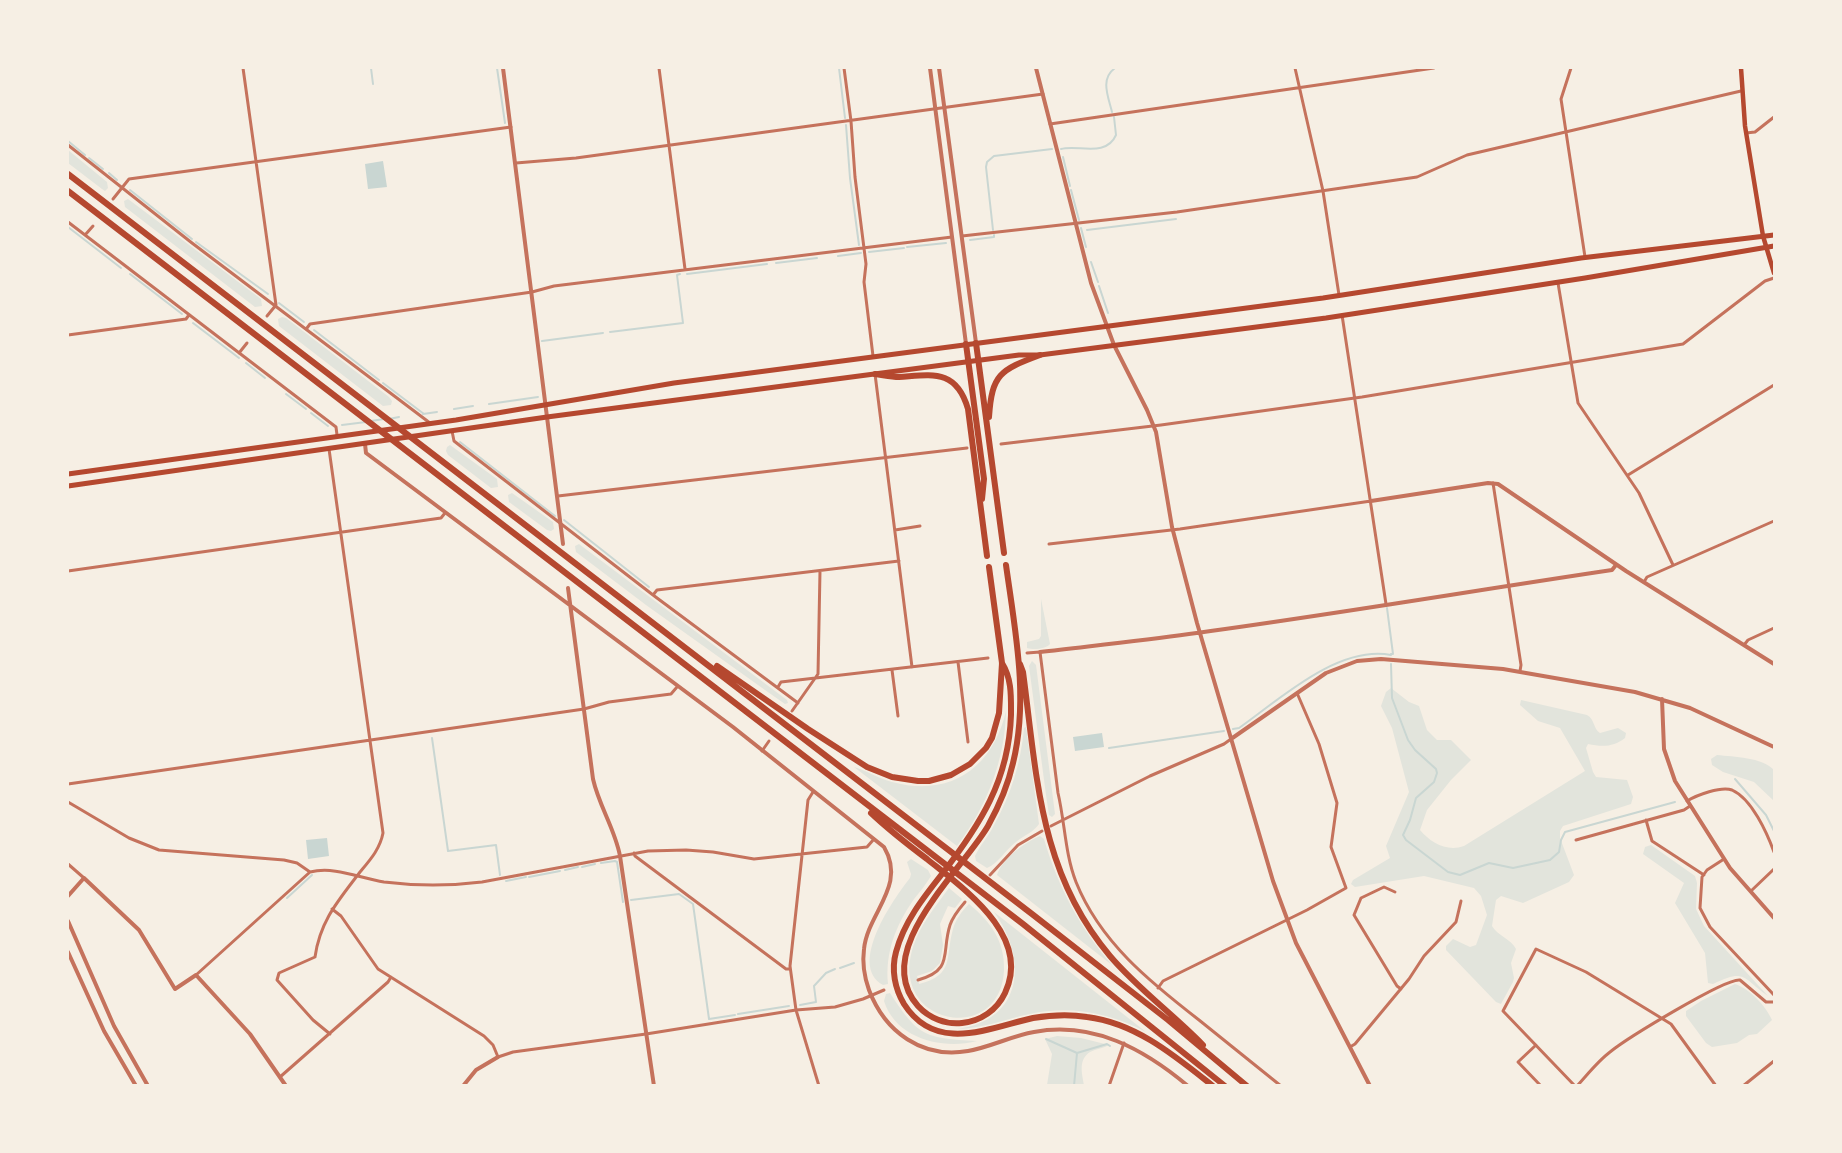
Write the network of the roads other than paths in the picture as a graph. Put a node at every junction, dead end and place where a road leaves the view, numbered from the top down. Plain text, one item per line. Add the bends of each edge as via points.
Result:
1 (243, 68) edge
2 (503, 68) edge
3 (659, 68) edge
4 (844, 68) edge
5 (930, 68) edge
6 (939, 68) edge
7 (1036, 68) edge
8 (1296, 68) edge
9 (1434, 68) edge
10 (1571, 68) edge
11 (1741, 68) edge
12 (1300, 87) junction
13 (1741, 91) junction
14 (1043, 94) junction
15 (945, 108) junction
16 (935, 109) junction
17 (1774, 117) edge
18 (851, 121) junction
19 (1050, 124) junction
20 (511, 127) junction
21 (1566, 131) junction
22 (1746, 133) junction
23 (68, 145) edge
24 (669, 145) junction
25 (256, 162) junction
26 (516, 163) junction
27 (68, 174) edge
28 (122, 188) junction
29 (68, 191) edge
30 (1323, 191) junction
31 (113, 199) dead end
32 (68, 222) edge
33 (1075, 224) junction
34 (93, 226) dead end
35 (1774, 234) edge
36 (85, 235) junction
37 (962, 236) junction
38 (1763, 236) junction
39 (952, 237) junction
40 (1774, 246) edge
41 (1767, 247) junction
42 (864, 248) junction
43 (1585, 258) junction
44 (686, 269) junction
45 (1774, 275) edge
46 (1557, 282) junction
47 (532, 292) junction
48 (1339, 295) junction
49 (276, 305) junction
50 (189, 315) junction
51 (1342, 315) junction
52 (267, 316) dead end
53 (1106, 326) junction
54 (307, 328) junction
55 (68, 335) edge
56 (247, 343) dead end
57 (976, 343) junction
58 (966, 344) junction
59 (1114, 345) junction
60 (239, 353) junction
61 (1040, 355) junction
62 (873, 356) junction
63 (978, 360) junction
64 (969, 362) junction
65 (1571, 362) junction
66 (875, 374) junction
67 (1774, 385) edge
68 (1355, 397) junction
69 (546, 406) junction
70 (547, 417) junction
71 (430, 423) junction
72 (1154, 426) junction
73 (988, 429) junction
74 (452, 431) junction
75 (337, 436) junction
76 (365, 444) junction
77 (1001, 444) dead end
78 (967, 448) dead end
79 (329, 449) junction
80 (885, 457) junction
81 (68, 474) edge
82 (1627, 476) junction
83 (1492, 483) junction
84 (68, 486) edge
85 (557, 496) junction
86 (1371, 501) junction
87 (981, 508) junction
88 (445, 513) junction
89 (1774, 521) edge
90 (560, 523) junction
91 (920, 526) dead end
92 (895, 530) junction
93 (1173, 530) junction
94 (341, 532) junction
95 (563, 544) dead end
96 (1048, 544) dead end
97 (1004, 554) dead end
98 (987, 556) dead end
99 (899, 561) junction
100 (1006, 565) dead end
101 (1616, 565) junction
102 (1673, 565) junction
103 (989, 567) dead end
104 (68, 571) edge
105 (820, 571) junction
106 (1644, 582) junction
107 (1508, 586) junction
108 (568, 588) dead end
109 (653, 595) junction
110 (1386, 604) junction
111 (571, 608) junction
112 (641, 612) junction
113 (1774, 628) edge
114 (1199, 632) junction
115 (1744, 645) junction
116 (1040, 652) junction
117 (1027, 654) dead end
118 (988, 658) dead end
119 (1019, 661) junction
120 (958, 662) junction
121 (1002, 663) junction
122 (1774, 664) edge
123 (912, 667) junction
124 (892, 669) junction
125 (1520, 671) junction
126 (816, 678) junction
127 (677, 687) junction
128 (778, 687) junction
129 (1297, 693) junction
130 (1662, 699) junction
131 (798, 703) junction
132 (584, 709) junction
133 (792, 711) dead end
134 (898, 716) dead end
135 (1231, 739) junction
136 (370, 740) junction
137 (769, 741) dead end
138 (968, 742) dead end
139 (1774, 747) edge
140 (762, 751) junction
141 (68, 784) edge
142 (813, 792) junction
143 (849, 792) junction
144 (1687, 801) junction
145 (68, 802) edge
146 (1690, 806) junction
147 (1063, 820) junction
148 (1646, 820) junction
149 (1051, 826) dead end
150 (1042, 831) dead end
151 (874, 838) junction
152 (1576, 840) dead end
153 (1774, 852) edge
154 (634, 853) junction
155 (801, 854) junction
156 (621, 856) junction
157 (1724, 860) junction
158 (68, 864) edge
159 (1774, 869) edge
160 (310, 872) junction
161 (990, 875) dead end
162 (1704, 875) junction
163 (357, 876) junction
164 (84, 878) junction
165 (1395, 892) dead end
166 (1750, 892) junction
167 (68, 896) edge
168 (965, 902) dead end
169 (1461, 902) dead end
170 (332, 909) junction
171 (1774, 918) edge
172 (1286, 920) junction
173 (68, 921) edge
174 (68, 952) edge
175 (790, 969) junction
176 (196, 975) junction
177 (392, 977) junction
178 (918, 980) dead end
179 (1158, 988) junction
180 (1401, 989) junction
181 (884, 990) dead end
182 (871, 995) junction
183 (1774, 995) edge
184 (1774, 1002) edge
185 (796, 1010) junction
186 (1663, 1019) junction
187 (330, 1034) junction
188 (646, 1034) junction
189 (1124, 1043) junction
190 (1536, 1045) junction
191 (1350, 1047) junction
192 (498, 1057) junction
193 (1774, 1061) edge
194 (1226, 1067) junction
195 (280, 1077) junction
196 (136, 1086) edge
197 (148, 1086) edge
198 (286, 1086) edge
199 (463, 1086) edge
200 (654, 1086) edge
201 (819, 1086) edge
202 (1109, 1086) edge
203 (1188, 1086) edge
204 (1213, 1086) edge
205 (1225, 1086) edge
206 (1247, 1086) edge
207 (1281, 1086) edge
208 (1370, 1086) edge
209 (1541, 1086) edge
210 (1576, 1086) edge
211 (1716, 1086) edge
212 (1743, 1086) edge

1 - 25 street
2 - 20 street
3 - 24 street
4 - 18 street
5 - 16 street
6 - 15 street
7 - 14 street
8 - 12 street
9 - 12 street
10 - 21 street via 1561,99
11 - 13 main road
12 - 19 street
12 - 30 street
13 - 21 street
13 - 22 main road
14 - 15 street
14 - 19 street
15 - 16 street
15 - 37 street
16 - 18 street
16 - 39 street
17 - 22 street via 1755,132
18 - 24 street
18 - 42 street
19 - 33 street
20 - 25 street
20 - 26 street
21 - 30 street via 1467,155 1418,177
21 - 43 street
22 - 38 main road
23 - 28 street
24 - 26 street
24 - 44 street
25 - 28 street via 129,179
25 - 49 street
26 - 47 street
27 - 112 highway
28 - 31 street
28 - 49 street
29 - 143 highway
30 - 33 street
30 - 48 street
32 - 36 street
33 - 37 street
33 - 53 street
34 - 36 street
35 - 38 main road
36 - 50 street
37 - 57 street
38 - 41 main road
38 - 43 main road
39 - 42 street
39 - 58 street
40 - 41 main road
41 - 45 main road
41 - 46 main road
42 - 44 street
42 - 62 street
43 - 48 main road
44 - 47 street
45 - 65 street via 1683,344
46 - 51 main road
46 - 65 street
47 - 54 street via 310,324
47 - 69 street
48 - 53 main road
49 - 52 street
49 - 54 street
50 - 55 street via 186,320
50 - 60 street
51 - 59 main road
51 - 68 street
53 - 57 main road
53 - 59 street
54 - 71 street
56 - 60 street
57 - 58 main road
57 - 63 highway
58 - 62 main road
58 - 64 highway
59 - 61 main road
59 - 72 street
60 - 75 street via 336,427
61 - 63 main road
61 - 73 highway via 999,376 990,398
62 - 69 main road via 674,382
63 - 64 main road
63 - 73 highway
64 - 66 main road
64 - 87 highway via 984,479
65 - 68 street
65 - 82 street via 1578,403
66 - 70 main road
66 - 80 street
66 - 87 highway via 934,375 959,389 968,409
67 - 82 street
68 - 72 street
68 - 86 street
69 - 70 street
69 - 71 main road
70 - 74 main road
70 - 85 street
71 - 75 main road
72 - 77 street
72 - 93 street
73 - 97 highway
74 - 76 main road
74 - 90 street via 454,441
75 - 81 main road
76 - 79 main road
76 - 88 street via 366,453
78 - 80 street
79 - 84 main road
79 - 94 street
80 - 85 street
80 - 92 street
82 - 102 street
83 - 86 street
83 - 101 street
83 - 107 street
85 - 90 street
86 - 93 street
86 - 110 street
87 - 98 highway
88 - 94 street via 441,518
88 - 111 street
89 - 102 street
90 - 95 street
90 - 109 street
91 - 92 street
92 - 99 street
93 - 96 street
93 - 114 street
94 - 104 street
94 - 136 street
99 - 105 street
99 - 123 street
100 - 119 highway
101 - 106 street
101 - 107 street via 1612,570
102 - 106 street
103 - 121 highway
105 - 109 street via 657,590
105 - 126 street
106 - 115 street
107 - 110 street
107 - 125 street
108 - 111 street
109 - 128 street
110 - 114 street
111 - 127 street
111 - 132 street
112 - 121 highway via 832,745 873,770 905,780 940,779 979,756 992,738 998,720
112 - 194 highway
113 - 115 street
114 - 116 street
114 - 135 street
115 - 122 street
116 - 117 street
116 - 147 street
118 - 120 street
119 - 143 highway via 1020,720 1012,766 996,811 971,851 946,884 927,909 905,956 904,976 910,994 929,1015 946,1023 968,1023 987,1014 1006,989 1010,963 1004,938 966,891 889,830
119 - 194 highway via 1043,816 1068,891 1111,958
120 - 123 street
120 - 138 street
121 - 204 highway via 1009,674 1011,719 999,779 964,845 908,923 898,944 894,966 901,999 924,1024 945,1033 967,1034 1045,1016 1102,1019 1142,1036
123 - 124 street
124 - 126 street
124 - 134 street
125 - 129 street via 1365,660 1326,673
125 - 130 street
126 - 128 street via 781,682
126 - 131 street
127 - 132 street via 671,694
127 - 140 street
128 - 131 street
129 - 135 street
129 - 172 street via 1319,744 1337,803 1331,847 1346,888
130 - 139 street
130 - 144 street via 1666,756
131 - 133 street
132 - 136 street
132 - 156 street via 596,790
135 - 147 street
135 - 172 street
136 - 141 street
136 - 163 street via 383,833 379,846
137 - 140 street
140 - 142 street
142 - 151 street
142 - 155 street via 808,800
143 - 205 highway via 1023,924
144 - 146 street
144 - 153 street via 1722,789 1736,792 1760,819
145 - 160 street via 149,847 284,860
146 - 148 street
146 - 157 street
147 - 149 street
147 - 179 street via 1073,873 1090,909 1125,957
148 - 152 street
148 - 162 street via 1652,841
150 - 161 street via 1018,845
151 - 155 street via 867,847
151 - 182 street via 890,856 893,875 866,936 864,970
154 - 155 street via 686,850 754,859
154 - 156 street
154 - 175 street
155 - 175 street
156 - 163 street via 462,884 383,882
156 - 188 street
157 - 162 street
157 - 166 street
158 - 164 street
159 - 166 street
160 - 163 street via 326,870
160 - 176 street
162 - 183 street via 1700,908 1710,927
163 - 170 street
164 - 167 street
164 - 176 street via 138,930 175,989
165 - 180 street via 1384,887 1360,898 1354,915
166 - 171 street
168 - 178 street via 950,925 944,964 934,975
169 - 180 street via 1456,922 1424,956
170 - 177 street via 378,969
170 - 187 street via 322,927 315,957 279,973 277,980
172 - 179 street via 1162,981
172 - 191 street
173 - 197 street via 114,1026
174 - 196 street via 104,1031
175 - 185 street
176 - 195 street via 250,1034
177 - 187 street
177 - 192 street via 484,1036
179 - 207 street
180 - 191 street
181 - 182 street
182 - 185 street via 842,1006
182 - 189 street via 896,1032 915,1045 937,1052 972,1050 1032,1032 1057,1029 1094,1033
184 - 186 street via 1766,1002 1735,979
185 - 188 street
185 - 201 street
186 - 190 street via 1586,972 1536,949 1503,1011
186 - 210 street via 1609,1053
186 - 211 street via 1671,1024
187 - 195 street
188 - 192 street
188 - 200 street
189 - 202 street
189 - 203 street
190 - 209 street via 1518,1062
190 - 210 street
191 - 208 street
192 - 199 street via 476,1070
193 - 212 street
194 - 206 highway
195 - 198 street

